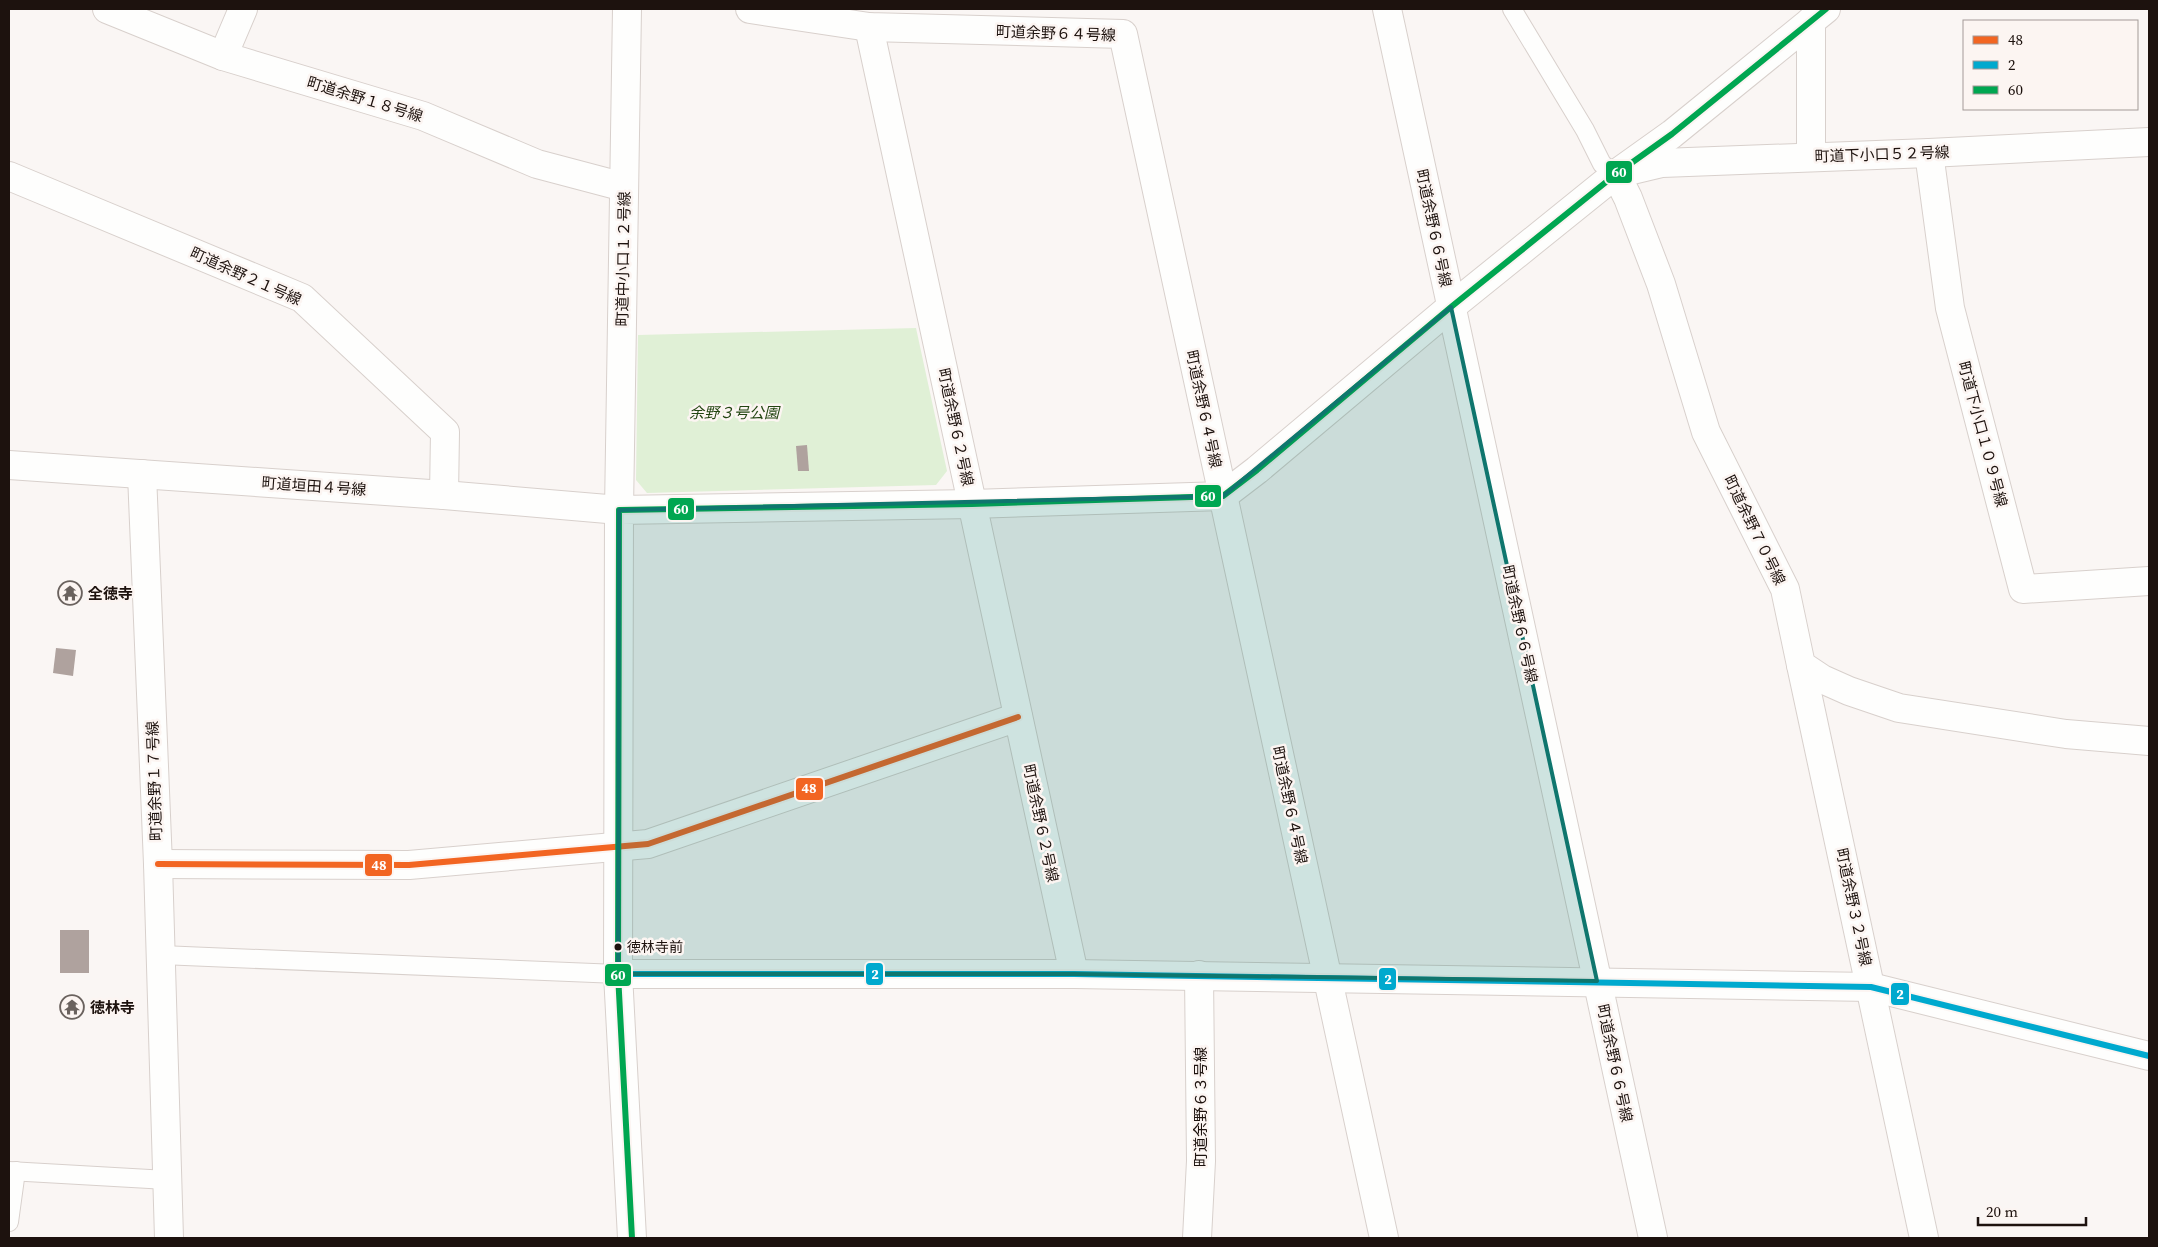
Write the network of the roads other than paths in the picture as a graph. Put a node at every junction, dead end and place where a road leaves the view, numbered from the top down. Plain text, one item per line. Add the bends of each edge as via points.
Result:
1 (107, 9) edge
2 (243, 9) edge
3 (627, 9) edge
4 (750, 9) edge
5 (1386, 9) edge
6 (1512, 9) edge
7 (1818, 15) edge
8 (869, 27) junction
9 (223, 56) junction
10 (2149, 142) edge
11 (1929, 153) junction
12 (1811, 157) junction
13 (1616, 174) junction
14 (9, 176) edge
15 (624, 187) junction
16 (1451, 307) junction
17 (9, 465) edge
18 (142, 474) junction
19 (444, 495) junction
20 (1223, 496) junction
21 (972, 504) junction
22 (619, 510) junction
23 (2149, 581) edge
24 (1801, 665) junction
25 (1018, 717) junction
26 (2149, 741) edge
27 (618, 846) junction
28 (158, 864) junction
29 (161, 956) junction
30 (618, 974) junction
31 (1074, 974) junction
32 (1199, 976) junction
33 (1327, 977) junction
34 (1597, 981) junction
35 (1871, 987) junction
36 (2149, 1056) edge
37 (12, 1171) edge
38 (167, 1180) junction
39 (9, 1222) edge
40 (169, 1238) edge
41 (632, 1238) edge
42 (1197, 1238) edge
43 (1384, 1238) edge
44 (1653, 1238) edge
45 (1924, 1238) edge

1 - 9 street, 町道余野１８号線
2 - 9 street
3 - 15 street, 町道中小口１２号線
4 - 8 street, 町道余野６４号線
5 - 16 street, 町道余野６６号線
6 - 13 lane via 1602,164
7 - 12 street
7 - 13 street via 1672,134
8 - 20 street, 町道余野６４号線 via 1123,34
8 - 21 street, 町道余野６２号線
9 - 15 street, 町道余野１８号線 via 423,116 537,164
10 - 11 street, 町道下小口５２号線
11 - 12 street, 町道下小口５２号線
11 - 23 street, 町道下小口１０９号線 via 1950,308 2024,589
12 - 13 street, 町道下小口５２号線 via 1662,163
13 - 16 street
13 - 24 street, 町道余野７０号線 via 1661,284 1706,432 1785,589
14 - 19 street, 町道余野２１号線 via 302,298 445,432
15 - 22 street, 町道中小口１２号線
16 - 20 street
16 - 34 street, 町道余野６６号線
17 - 18 street, 町道垣田４号線
18 - 19 street, 町道垣田４号線
18 - 28 street, 町道余野１７号線
19 - 22 street, 町道垣田４号線
20 - 21 street, 町道垣田４号線
20 - 33 street, 町道余野６４号線
21 - 22 street, 町道垣田４号線
21 - 25 street, 町道余野６２号線
22 - 27 street, 町道中小口１２号線
24 - 26 street via 1849,691 1899,708 2066,734
24 - 35 street, 町道余野３２号線
25 - 27 street via 648,844
25 - 31 street, 町道余野６２号線
27 - 28 street via 409,865
27 - 30 street, 町道中小口１２号線
28 - 29 street, 町道余野１７号線
29 - 30 lane
29 - 38 street, 町道余野１７号線
30 - 31 street
30 - 41 street, 町道中小口１２号線
31 - 32 street
32 - 33 street
32 - 42 street, 町道余野６３号線 via 1201,1162
33 - 34 street
33 - 43 street, 町道余野６４号線
34 - 35 street
34 - 44 street, 町道余野６６号線
35 - 36 street
35 - 45 street, 町道余野３２号線
37 - 38 lane
37 - 39 lane
38 - 40 street, 町道余野１７号線

